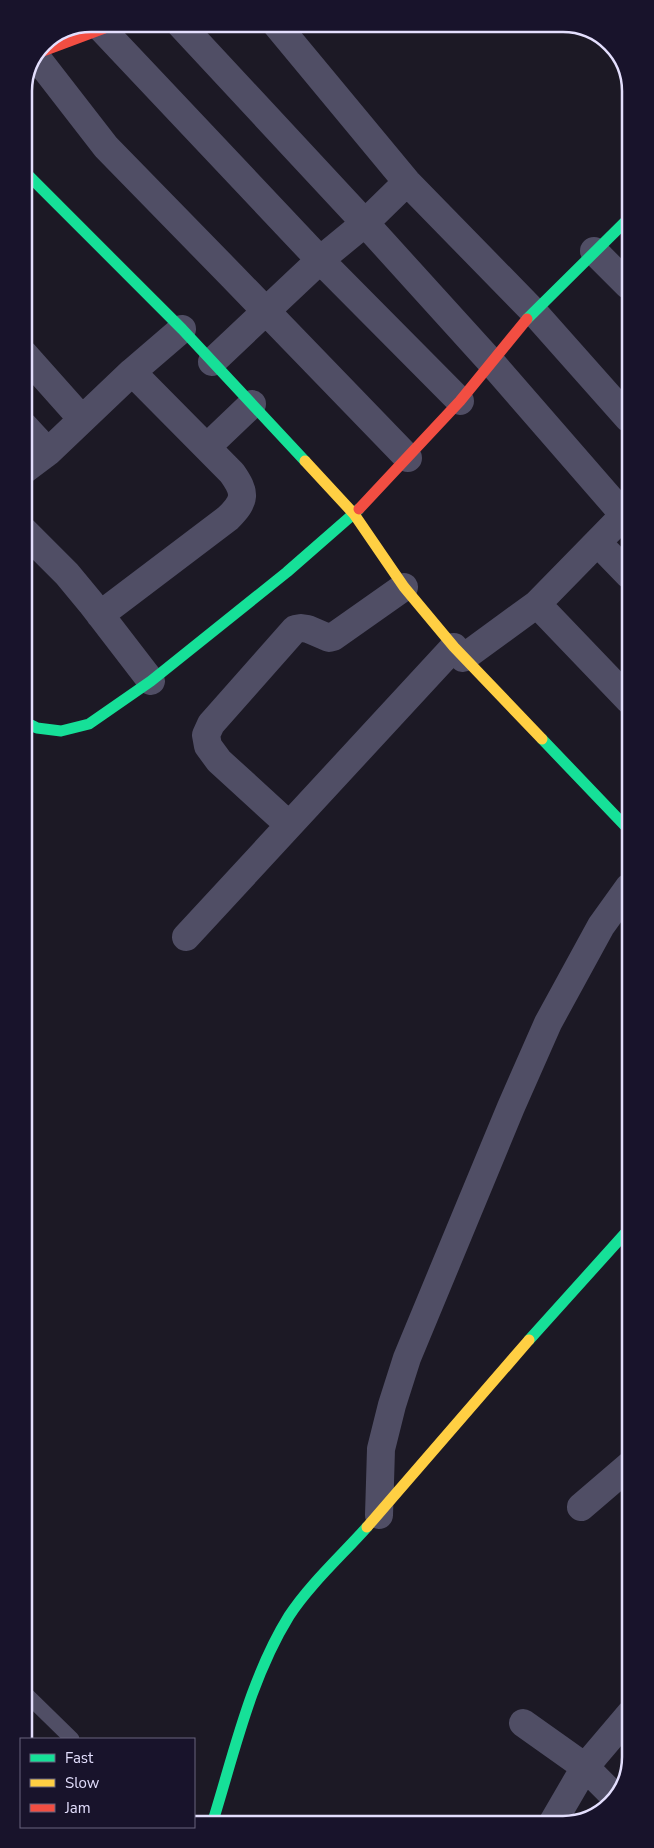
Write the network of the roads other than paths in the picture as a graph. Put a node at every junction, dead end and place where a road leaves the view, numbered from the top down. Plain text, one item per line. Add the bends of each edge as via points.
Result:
1 (89, 33) edge
2 (115, 33) edge
3 (188, 33) edge
4 (283, 33) edge
5 (55, 45) edge
6 (47, 53) edge
7 (32, 179) edge
8 (407, 182) junction
9 (365, 223) junction
10 (622, 225) edge
11 (594, 251) junction
12 (320, 260) junction
13 (622, 279) edge
14 (534, 311) junction
15 (266, 312) junction
16 (182, 329) junction
17 (212, 362) junction
18 (491, 362) junction
19 (32, 363) edge
20 (132, 372) junction
21 (460, 401) junction
22 (252, 404) junction
23 (622, 411) edge
24 (82, 418) junction
25 (32, 435) edge
26 (207, 447) junction
27 (48, 452) junction
28 (408, 458) junction
29 (32, 464) edge
30 (622, 509) edge
31 (354, 514) junction
32 (622, 517) edge
33 (32, 539) edge
34 (598, 543) junction
35 (622, 567) edge
36 (404, 586) junction
37 (537, 604) junction
38 (100, 615) junction
39 (459, 653) junction
40 (151, 681) junction
41 (622, 693) edge
42 (32, 726) edge
43 (622, 823) edge
44 (289, 825) junction
45 (622, 897) edge
46 (186, 936) dead end
47 (622, 1240) edge
48 (622, 1471) edge
49 (581, 1507) dead end
50 (379, 1514) junction
51 (32, 1700) edge
52 (523, 1723) dead end
53 (622, 1723) edge
54 (71, 1738) edge
55 (585, 1767) junction
56 (609, 1791) edge
57 (215, 1815) edge
58 (556, 1816) edge

1 - 5 street
2 - 12 street
3 - 9 street
4 - 8 street
6 - 15 street via 106,147
7 - 16 street
8 - 9 street
8 - 14 street
9 - 12 street
9 - 18 street
10 - 11 street
11 - 13 street
11 - 14 street
12 - 15 street
12 - 21 street
14 - 18 street
14 - 23 street
15 - 17 street
15 - 28 street
16 - 17 street
16 - 20 street
17 - 22 street
18 - 21 street
18 - 30 street
19 - 24 street
20 - 24 street
20 - 26 street
21 - 28 street
22 - 26 street
22 - 31 street
24 - 27 street
25 - 27 street
26 - 38 street via 242,487 238,508
27 - 29 street
28 - 31 street
31 - 36 street
31 - 40 street
32 - 34 street
33 - 38 street via 67,574
34 - 35 street
34 - 37 street
36 - 39 street
36 - 44 street via 333,637 295,629 211,724 206,735 208,746
37 - 39 street
37 - 41 street
38 - 40 street
39 - 43 street
39 - 44 street
40 - 42 street via 89,724 61,731
44 - 46 street
45 - 50 street via 601,926 548,1023 407,1358 381,1449
47 - 50 street via 533,1336
48 - 49 street
50 - 57 street via 290,1615 272,1647 257,1680
51 - 54 lane
52 - 55 street
53 - 55 street
55 - 56 street
55 - 58 street

